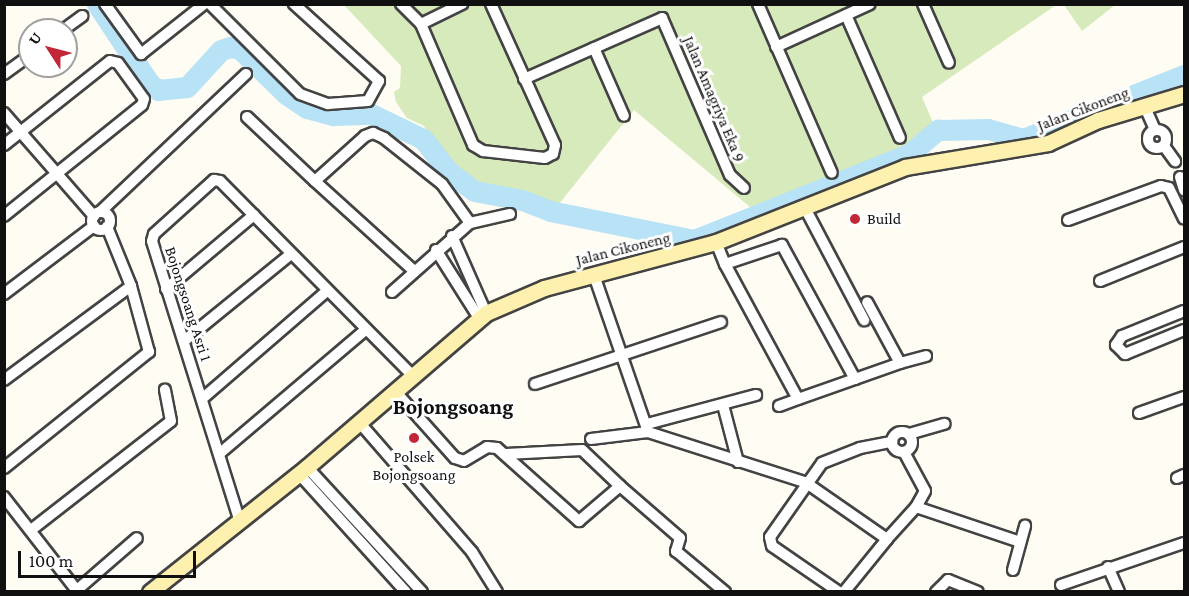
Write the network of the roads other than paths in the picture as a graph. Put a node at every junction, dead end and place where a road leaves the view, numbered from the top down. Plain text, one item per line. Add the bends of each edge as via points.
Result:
1 (105, 4) edge
2 (204, 4) edge
3 (210, 4) edge
4 (294, 4) edge
5 (401, 4) edge
6 (462, 4) edge
7 (491, 4) edge
8 (758, 4) edge
9 (870, 4) edge
10 (923, 4) edge
11 (410, 10) edge
12 (846, 15) junction
13 (82, 16) dead end
14 (78, 19) edge
15 (421, 24) junction
16 (776, 47) junction
17 (594, 48) junction
18 (949, 63) dead end
19 (18, 64) edge
20 (4, 74) edge
21 (246, 74) dead end
22 (524, 79) junction
23 (1185, 94) edge
24 (1144, 105) junction
25 (4, 113) edge
26 (624, 116) dead end
27 (247, 117) dead end
28 (21, 133) junction
29 (900, 138) dead end
30 (4, 146) edge
31 (1175, 161) dead end
32 (832, 173) dead end
33 (57, 175) junction
34 (1180, 177) dead end
35 (315, 181) junction
36 (744, 188) dead end
37 (1185, 190) edge
38 (805, 208) junction
39 (510, 214) dead end
40 (254, 215) junction
41 (4, 216) edge
42 (96, 218) junction
43 (1185, 219) edge
44 (1068, 220) dead end
45 (470, 223) junction
46 (107, 227) junction
47 (452, 236) junction
48 (716, 242) junction
49 (1185, 247) edge
50 (436, 250) junction
51 (291, 254) junction
52 (725, 264) junction
53 (413, 270) junction
54 (594, 275) junction
55 (1100, 281) dead end
56 (131, 286) junction
57 (166, 289) junction
58 (327, 291) junction
59 (392, 292) dead end
60 (4, 294) edge
61 (867, 302) dead end
62 (1185, 310) edge
63 (483, 315) junction
64 (864, 320) dead end
65 (721, 322) dead end
66 (365, 330) junction
67 (1185, 330) edge
68 (184, 341) junction
69 (624, 355) junction
70 (926, 356) dead end
71 (900, 363) junction
72 (413, 376) junction
73 (855, 379) junction
74 (4, 380) edge
75 (535, 384) dead end
76 (165, 390) dead end
77 (395, 391) junction
78 (756, 395) dead end
79 (1185, 397) edge
80 (202, 398) junction
81 (798, 399) junction
82 (723, 405) junction
83 (780, 406) dead end
84 (1139, 413) dead end
85 (359, 422) junction
86 (945, 424) dead end
87 (647, 428) junction
88 (909, 434) junction
89 (591, 439) dead end
90 (892, 442) junction
91 (904, 452) junction
92 (219, 454) junction
93 (506, 454) junction
94 (738, 462) junction
95 (4, 468) edge
96 (303, 470) junction
97 (806, 482) junction
98 (620, 486) junction
99 (4, 497) edge
100 (916, 507) junction
101 (240, 522) junction
102 (1025, 526) dead end
103 (31, 530) junction
104 (137, 538) dead end
105 (886, 539) junction
106 (1020, 542) junction
107 (1185, 543) edge
108 (1108, 567) junction
109 (1013, 570) dead end
110 (1061, 585) dead end
111 (493, 590) edge
112 (78, 591) edge
113 (150, 591) edge
114 (406, 591) edge
115 (422, 591) edge
116 (725, 591) edge
117 (839, 591) edge
118 (844, 591) edge
119 (936, 591) edge
120 (978, 591) edge
121 (1119, 591) edge

1 - 2 street via 141,54
3 - 4 street via 300,94 328,104 368,101 379,81
5 - 11 street
6 - 15 street
7 - 22 street
8 - 16 street
9 - 12 street
10 - 18 street
11 - 15 street
12 - 16 street
12 - 29 street
13 - 14 street
15 - 22 street via 473,145 483,151 545,158 553,154 555,145
16 - 32 street
17 - 22 street
17 - 26 street
17 - 36 street, Jalan Amagriya Eka 9 via 662,18 730,175
19 - 20 street
21 - 42 street
23 - 24 street, Jalan Cikoneng
24 - 31 street via 1155,130 1165,134 1164,146
24 - 38 street, Jalan Cikoneng via 1048,143 905,167
25 - 28 street
27 - 35 street
28 - 30 street
28 - 33 street
28 - 33 street via 110,61 118,63 144,102
33 - 41 street
33 - 42 street
34 - 37 street
35 - 45 street via 373,133 442,184
35 - 53 street
38 - 48 street, Jalan Cikoneng
38 - 64 street
39 - 45 street
40 - 51 street, Bojongsoang Asri 1
40 - 57 street
40 - 57 street, Bojongsoang Asri 1 via 220,181 214,180 152,237
42 - 46 street
42 - 46 street via 110,217
42 - 60 street
43 - 44 street via 1169,188 1161,186
45 - 47 street
46 - 56 street
47 - 50 street
47 - 63 street
48 - 52 street
48 - 54 street, Jalan Cikoneng
49 - 55 street
50 - 53 street
50 - 63 street
51 - 58 street, Bojongsoang Asri 1
51 - 68 street
52 - 73 street via 782,245
52 - 81 street
53 - 59 street
54 - 63 street, Jalan Cikoneng via 544,288
54 - 69 street
56 - 74 street
56 - 95 street via 150,346 147,356
57 - 68 street, Bojongsoang Asri 1
58 - 66 street, Bojongsoang Asri 1
58 - 80 street
61 - 71 street
62 - 67 street via 1122,336 1116,345 1125,354
63 - 72 street, Jalan Cikoneng
65 - 69 street
66 - 72 street, Bojongsoang Asri 1
66 - 92 street
68 - 80 street, Bojongsoang Asri 1
69 - 75 street
69 - 87 street
70 - 71 street
71 - 73 street
72 - 77 street, Jalan Cikoneng
73 - 81 street
76 - 103 street via 171,421
77 - 85 street, Jalan Cikoneng
77 - 93 street via 455,458 464,461 492,446
78 - 82 street
79 - 84 street
80 - 92 street, Bojongsoang Asri 1
81 - 83 street
82 - 87 street
82 - 94 street
85 - 96 street, Jalan Cikoneng
85 - 111 street via 472,552
86 - 88 street
87 - 89 street
87 - 94 street
88 - 90 street via 896,434
88 - 91 street via 913,442
90 - 91 street via 895,450
90 - 97 street via 837,456 822,463
91 - 100 street via 925,491
92 - 101 street, Bojongsoang Asri 1
93 - 98 street via 582,450
93 - 98 street via 579,521
94 - 97 street
96 - 101 street, Jalan Cikoneng
96 - 114 street
96 - 115 street
97 - 105 street
97 - 117 street via 770,541
98 - 116 street via 680,538 676,551
99 - 103 street
100 - 105 street
100 - 106 street
101 - 113 street, Jalan Cikoneng
102 - 106 street
103 - 112 street
104 - 112 street
105 - 118 street
106 - 109 street
107 - 108 street
108 - 110 street
108 - 121 street
119 - 120 street via 948,580

